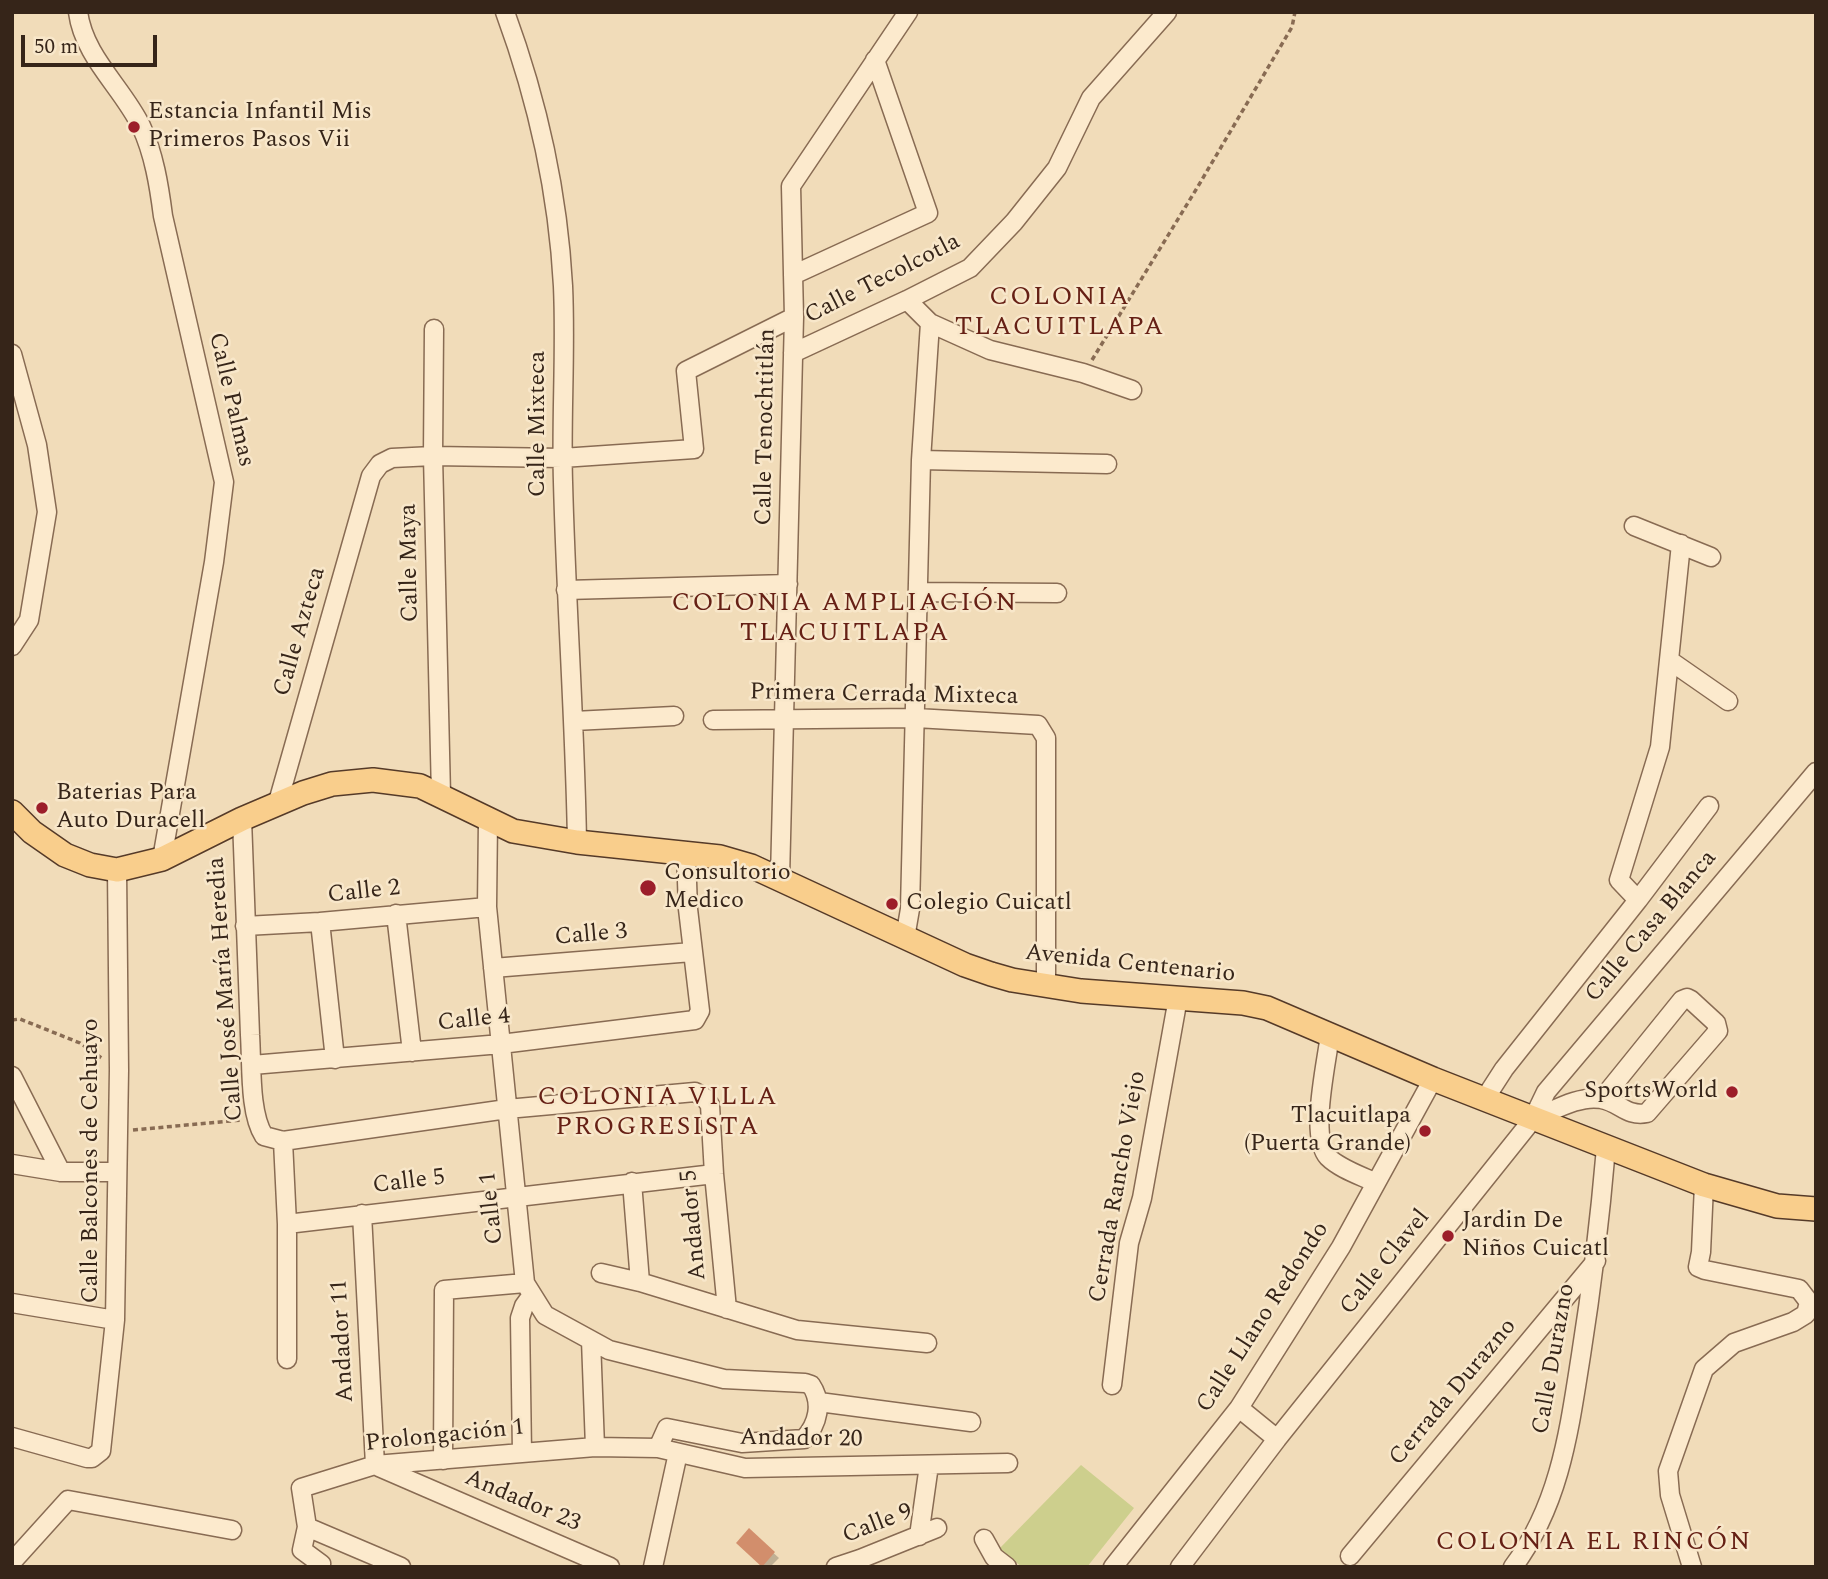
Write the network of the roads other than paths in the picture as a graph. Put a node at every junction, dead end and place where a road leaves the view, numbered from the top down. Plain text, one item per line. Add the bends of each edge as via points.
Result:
1 (78, 12) edge
2 (505, 12) edge
3 (908, 12) edge
4 (1167, 12) edge
5 (875, 60) junction
6 (793, 275) junction
7 (907, 300) junction
8 (794, 317) junction
9 (930, 323) junction
10 (434, 329) dead end
11 (793, 353) junction
12 (12, 354) edge
13 (1132, 390) dead end
14 (433, 456) junction
15 (562, 458) junction
16 (921, 460) junction
17 (1107, 464) dead end
18 (1634, 526) dead end
19 (1681, 544) junction
20 (1711, 556) dead end
21 (788, 584) junction
22 (566, 590) junction
23 (919, 592) junction
24 (1057, 593) dead end
25 (12, 646) edge
26 (1669, 660) junction
27 (1728, 701) dead end
28 (674, 716) dead end
29 (782, 718) junction
30 (916, 718) junction
31 (713, 720) dead end
32 (575, 721) junction
33 (1816, 772) edge
34 (440, 795) junction
35 (278, 803) junction
36 (1709, 806) dead end
37 (12, 812) edge
38 (242, 819) junction
39 (488, 820) junction
40 (577, 842) junction
41 (686, 853) junction
42 (162, 859) junction
43 (117, 870) junction
44 (780, 878) junction
45 (1638, 900) junction
46 (487, 906) junction
47 (396, 914) junction
48 (320, 922) junction
49 (245, 926) junction
50 (905, 938) junction
51 (692, 952) junction
52 (494, 968) junction
53 (1046, 986) junction
54 (1178, 998) junction
55 (1330, 1034) junction
56 (501, 1044) junction
57 (412, 1052) junction
58 (335, 1059) junction
59 (252, 1065) junction
60 (12, 1076) edge
61 (1433, 1079) junction
62 (1602, 1099) junction
63 (1484, 1100) junction
64 (507, 1109) junction
65 (1533, 1119) junction
66 (283, 1141) junction
67 (1606, 1148) junction
68 (12, 1164) edge
69 (61, 1172) junction
70 (117, 1172) junction
71 (714, 1174) junction
72 (632, 1182) junction
73 (1376, 1183) junction
74 (1704, 1185) junction
75 (516, 1195) junction
76 (1816, 1209) edge
77 (362, 1214) junction
78 (287, 1224) junction
79 (1596, 1261) junction
80 (601, 1273) dead end
81 (640, 1282) junction
82 (528, 1289) junction
83 (12, 1303) edge
84 (727, 1310) junction
85 (116, 1321) junction
86 (591, 1340) junction
87 (927, 1343) dead end
88 (287, 1359) dead end
89 (1112, 1385) dead end
90 (819, 1402) junction
91 (1239, 1408) junction
92 (971, 1422) dead end
93 (12, 1437) edge
94 (1278, 1439) junction
95 (595, 1447) junction
96 (657, 1448) junction
97 (522, 1453) junction
98 (678, 1453) junction
99 (443, 1460) junction
100 (1008, 1463) dead end
101 (375, 1465) junction
102 (929, 1465) junction
103 (307, 1527) junction
104 (937, 1528) dead end
105 (232, 1530) dead end
106 (919, 1536) junction
107 (984, 1539) dead end
108 (1350, 1556) dead end
109 (12, 1562) edge
110 (862, 1563) edge
111 (1181, 1566) edge
112 (320, 1567) edge
113 (401, 1567) edge
114 (610, 1567) edge
115 (653, 1567) edge
116 (836, 1567) edge
117 (1007, 1567) edge
118 (1113, 1567) edge
119 (1514, 1567) edge
120 (1692, 1567) edge

1 - 42 street, Calle Palmas via 99,64 141,126 158,176 163,216 224,482
2 - 15 street, Calle Mixteca via 525,66 557,211 563,288
3 - 5 street, Calle Tenochtitlán
4 - 7 street, Calle Tecolcotla via 1091,98 1057,168 1014,222 970,268
5 - 6 street, Calle Tenochtitlán via 791,186
5 - 6 street via 928,214
6 - 8 street, Calle Tenochtitlán
7 - 9 street
7 - 11 street, Calle Tecolcotla
8 - 11 street, Calle Tenochtitlán
8 - 15 street via 686,371 694,449
9 - 13 street via 990,350
9 - 16 street
10 - 14 street, Calle Maya
11 - 21 street, Calle Tenochtitlán
12 - 25 street via 37,445 47,512 29,620
14 - 15 street
14 - 34 street, Calle Maya
14 - 35 street, Calle Azteca via 392,458 371,475
15 - 22 street, Calle Mixteca
16 - 17 street
16 - 23 street
18 - 19 street
19 - 20 street
19 - 26 street
21 - 22 street
21 - 29 street, Calle Tenochtitlán
22 - 32 street, Calle Mixteca
23 - 24 street
23 - 30 street
26 - 27 street
26 - 45 street via 1660,747 1619,880
28 - 32 street
29 - 30 street, Primera Cerrada Mixteca
29 - 31 street, Primera Cerrada Mixteca
29 - 44 street, Calle Tenochtitlán
30 - 50 street via 911,909
30 - 53 street, Primera Cerrada Mixteca via 1038,724 1046,738
32 - 40 street, Calle Mixteca
33 - 65 street, Calle Casa Blanca via 1546,1092
34 - 35 main road, Avenida Centenario via 400,782 352,780
34 - 39 main road, Avenida Centenario
35 - 38 main road, Avenida Centenario
36 - 45 street
37 - 43 main road, Avenida Centenario via 65,855
38 - 42 main road, Avenida Centenario
38 - 49 street, Calle José María Heredia
39 - 40 main road, Avenida Centenario via 513,831
39 - 46 street, Calle 1
40 - 41 main road, Avenida Centenario
41 - 44 main road, Avenida Centenario via 720,857
41 - 51 street
42 - 43 main road, Avenida Centenario
43 - 70 street, Calle Balcones de Cehuayo
44 - 50 main road, Avenida Centenario
45 - 63 street
46 - 47 street, Calle 2
46 - 52 street, Calle 1
47 - 48 street, Calle 2
47 - 57 street
48 - 49 street, Calle 2
48 - 58 street
49 - 59 street, Calle José María Heredia
50 - 53 main road, Avenida Centenario via 978,970
51 - 52 street, Calle 3
51 - 56 street, Calle 4 via 695,1020
52 - 56 street, Calle 1
53 - 54 main road, Avenida Centenario
54 - 55 main road, Avenida Centenario via 1267,1008
54 - 89 street, Cerrada Rancho Viejo via 1142,1198 1129,1243
55 - 61 main road, Avenida Centenario
55 - 73 street via 1318,1129 1321,1145 1329,1157
56 - 57 street, Calle 4
56 - 64 street, Calle 1
57 - 58 street, Calle 4
58 - 59 street, Calle 4
59 - 66 street, Calle José María Heredia via 256,1119 264,1136
60 - 69 street
61 - 63 main road, Avenida Centenario
61 - 73 street, Calle Llano Redondo
62 - 62 street via 1636,1115 1647,1113 1718,1031 1716,1023 1691,1000 1682,1000
62 - 65 street via 1578,1101
63 - 65 main road, Avenida Centenario
64 - 66 street
64 - 71 street, Andador 5 via 695,1092 710,1105
64 - 75 street, Calle 1
65 - 67 main road, Avenida Centenario
65 - 94 street, Calle Clavel
66 - 78 street
67 - 74 main road, Avenida Centenario
67 - 79 street, Calle Durazno
68 - 69 street
69 - 70 street
70 - 85 street, Calle Balcones de Cehuayo
71 - 72 street, Calle 5
71 - 84 street, Andador 5
72 - 75 street, Calle 5
72 - 81 street
73 - 91 street, Calle Llano Redondo
74 - 76 main road, Avenida Centenario via 1777,1206
74 - 120 street via 1698,1266 1799,1289 1809,1302 1806,1314 1734,1343 1704,1369 1668,1472 1670,1495
75 - 77 street, Calle 5
75 - 82 street, Calle 1
77 - 78 street, Calle 5
77 - 101 street, Andador 11
78 - 88 street
79 - 108 street, Cerrada Durazno
79 - 119 street, Calle Durazno via 1571,1422 1553,1495
80 - 81 street
81 - 84 street
82 - 86 street via 545,1315
82 - 97 street via 520,1318
82 - 99 street via 444,1290
83 - 85 street
84 - 87 street via 797,1330
85 - 93 street, Calle Balcones de Cehuayo via 102,1451 87,1458
86 - 90 street via 609,1350 724,1379 804,1383 811,1385
86 - 95 street
90 - 92 street
90 - 96 street via 816,1422 804,1439 741,1444 667,1428
91 - 94 street
91 - 118 street, Calle Llano Redondo
94 - 111 street
95 - 96 street, Andador 20
95 - 97 street, Prolongación 1
96 - 98 street, Andador 20
97 - 99 street, Prolongación 1
98 - 102 street, Andador 20 via 746,1468
98 - 115 street
99 - 101 street, Prolongación 1
100 - 102 street, Andador 20
101 - 103 street, Prolongación 1 via 301,1488
101 - 114 street, Andador 23
102 - 106 street
103 - 112 street via 302,1550
103 - 113 street
104 - 106 street, Calle 9
105 - 109 street via 68,1500
106 - 110 street, Calle 9
107 - 117 street via 994,1557
110 - 116 street, Calle 9

